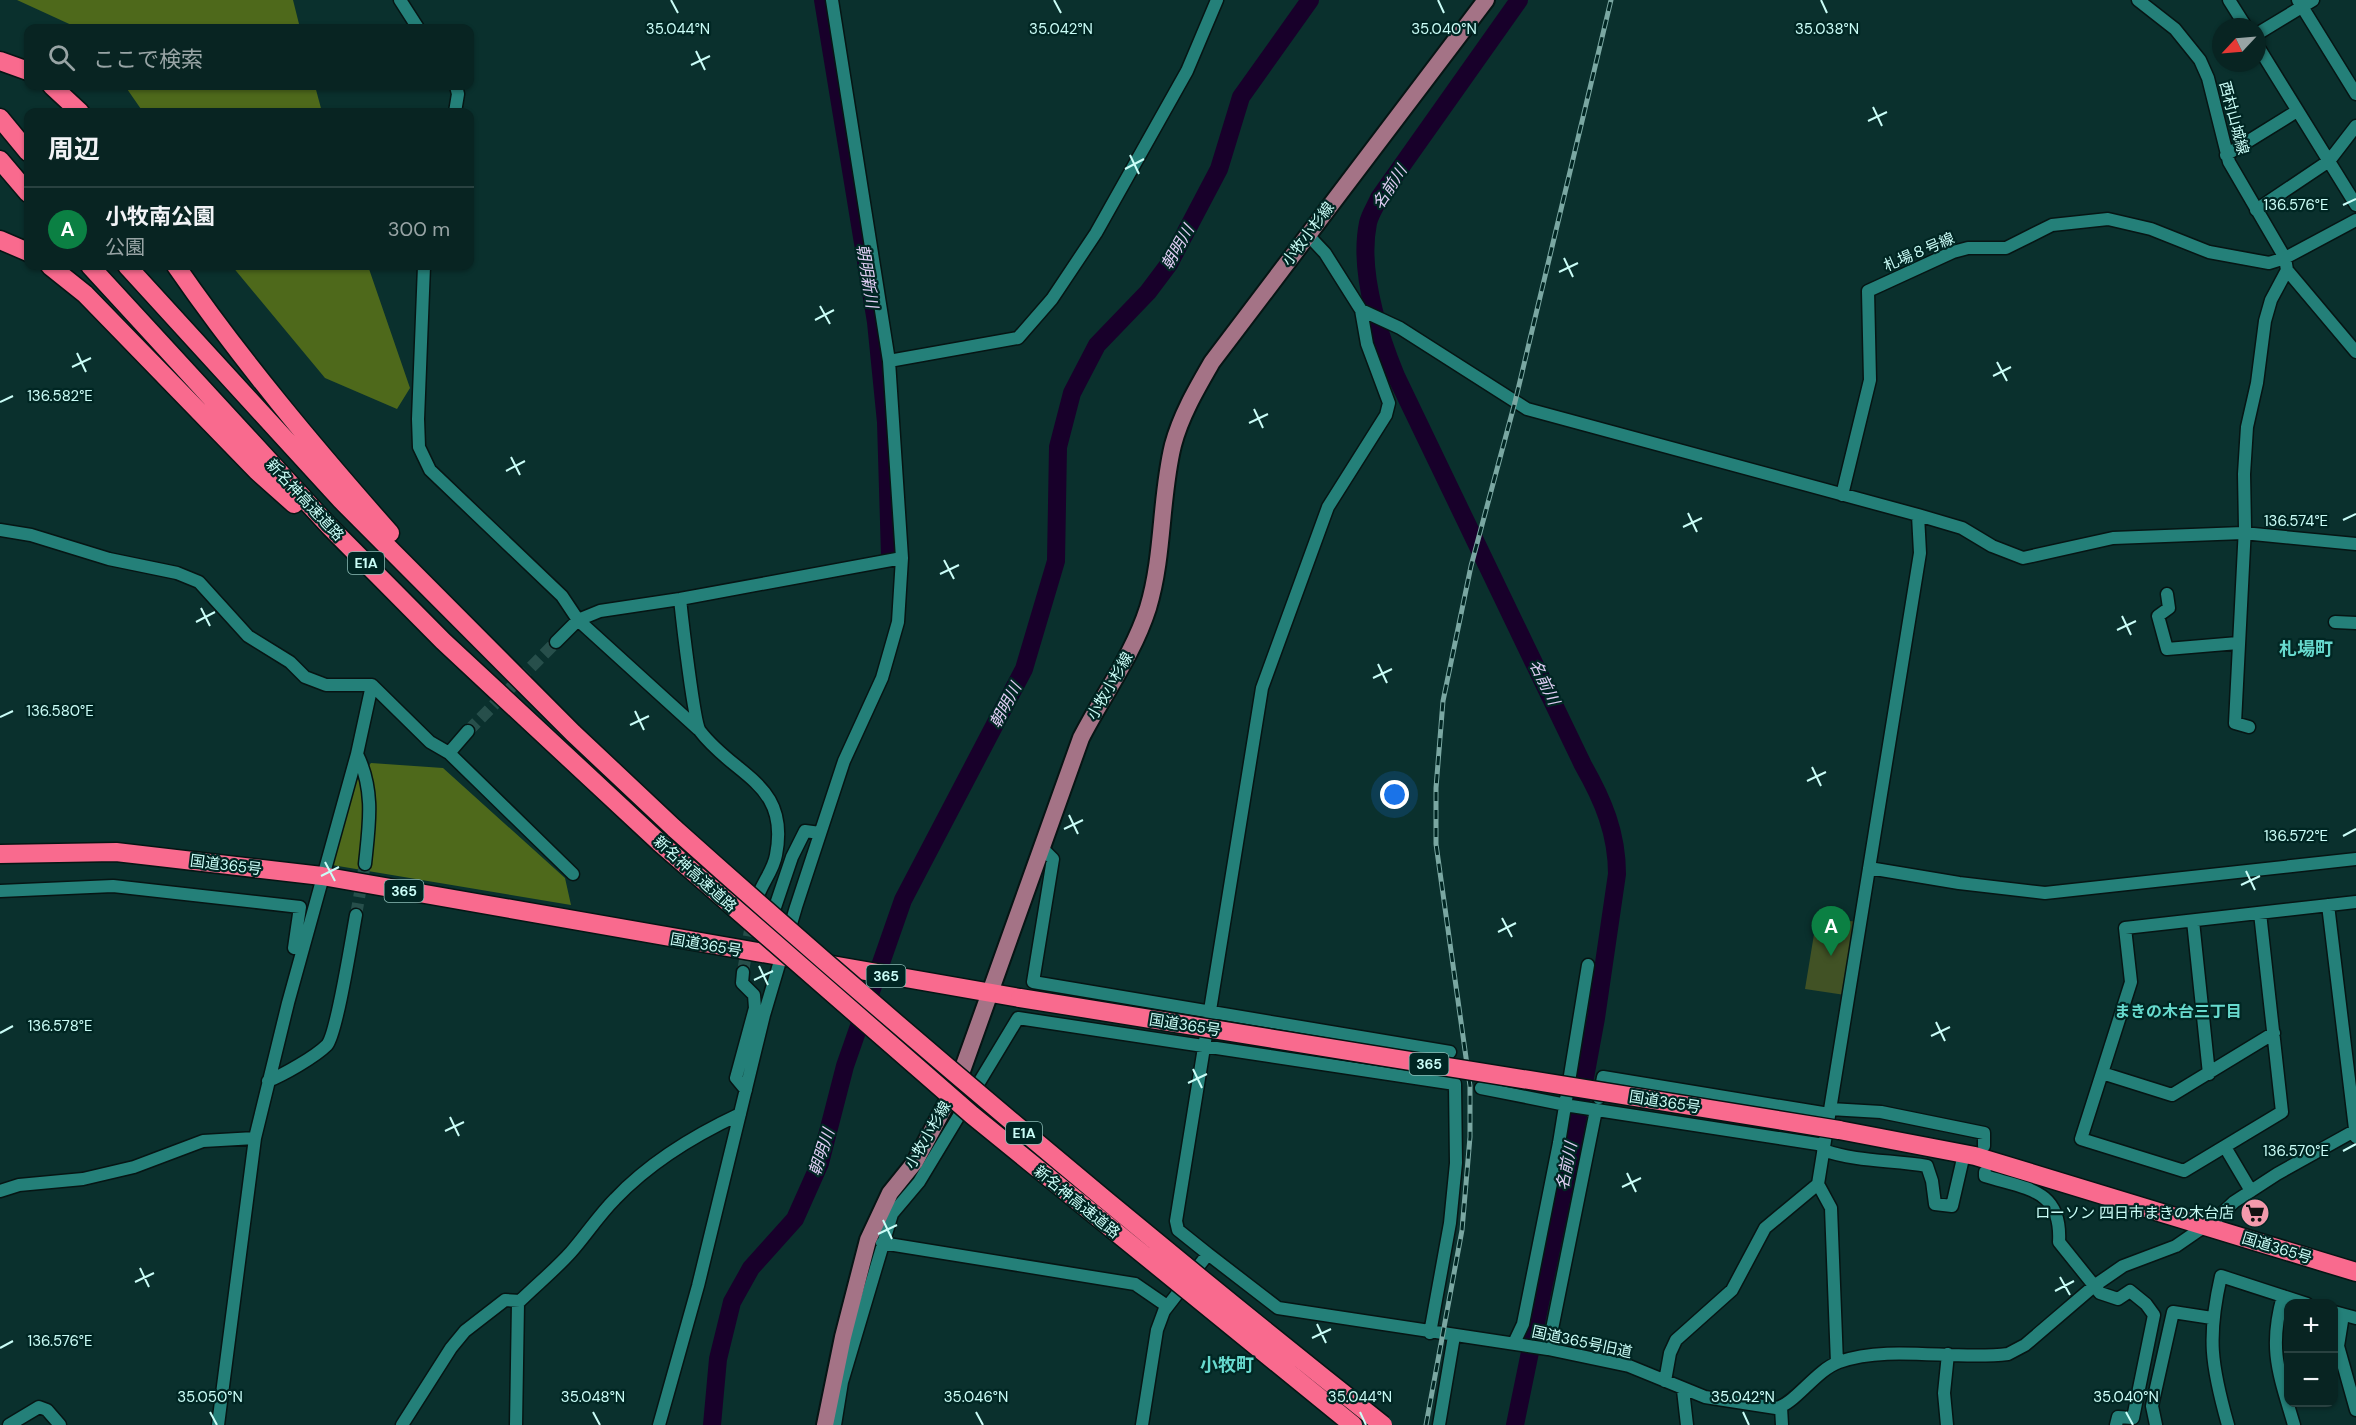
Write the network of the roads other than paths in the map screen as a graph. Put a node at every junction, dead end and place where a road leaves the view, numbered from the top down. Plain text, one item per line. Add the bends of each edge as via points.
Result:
1 (400, 0) edge
2 (832, 0) edge
3 (1217, 0) edge
4 (1486, 0) edge
5 (2138, 0) edge
6 (2229, 0) edge
7 (2304, 2) edge
8 (2240, 18) edge
9 (415, 24) edge
10 (2266, 28) edge
11 (2266, 60) edge
12 (0, 61) edge
13 (24, 70) edge
14 (56, 90) edge
15 (457, 90) edge
16 (2356, 94) edge
17 (76, 108) edge
18 (456, 108) edge
19 (2297, 111) junction
20 (0, 118) edge
21 (2356, 126) edge
22 (24, 147) edge
23 (2226, 155) junction
24 (0, 160) edge
25 (2329, 161) junction
26 (24, 188) edge
27 (2356, 205) edge
28 (2256, 210) junction
29 (2356, 220) edge
30 (1308, 235) junction
31 (0, 240) edge
32 (24, 250) edge
33 (2286, 264) junction
34 (55, 270) edge
35 (94, 270) edge
36 (131, 270) edge
37 (179, 270) edge
38 (424, 270) edge
39 (1363, 311) junction
40 (2356, 352) edge
41 (889, 361) junction
42 (1842, 495) junction
43 (1918, 515) junction
44 (0, 530) edge
45 (2243, 533) junction
46 (2356, 544) edge
47 (902, 558) junction
48 (2167, 594) dead end
49 (680, 599) junction
50 (578, 620) junction
51 (2335, 622) dead end
52 (2356, 623) edge
53 (443, 641) junction
54 (556, 642) tunnel mouth
55 (2238, 643) junction
56 (372, 685) junction
57 (2249, 727) dead end
58 (698, 729) junction
59 (468, 731) tunnel mouth
60 (573, 733) junction
61 (449, 753) junction
62 (357, 754) junction
63 (820, 832) junction
64 (1041, 847) junction
65 (0, 854) edge
66 (2356, 858) edge
67 (365, 864) tunnel mouth
68 (1869, 868) junction
69 (573, 874) dead end
70 (322, 876) junction
71 (0, 891) edge
72 (2356, 902) edge
73 (2328, 905) junction
74 (2260, 913) junction
75 (356, 915) tunnel mouth
76 (2193, 921) junction
77 (294, 948) dead end
78 (781, 958) junction
79 (1588, 965) dead end
80 (743, 972) tunnel mouth
81 (991, 993) junction
82 (1209, 1013) junction
83 (2274, 1033) junction
84 (1205, 1045) junction
85 (1450, 1052) dead end
86 (2102, 1073) junction
87 (2209, 1074) junction
88 (268, 1081) junction
89 (1481, 1088) dead end
90 (746, 1090) junction
91 (1568, 1105) junction
92 (1594, 1109) junction
93 (1830, 1112) junction
94 (740, 1114) junction
95 (2355, 1133) edge
96 (255, 1138) junction
97 (1984, 1146) dead end
98 (1824, 1147) junction
99 (2224, 1147) junction
100 (1964, 1154) junction
101 (1985, 1172) dead end
102 (1818, 1184) junction
103 (0, 1191) edge
104 (2251, 1191) junction
105 (2205, 1225) junction
106 (882, 1244) junction
107 (1208, 1254) junction
108 (2356, 1272) edge
109 (2094, 1286) junction
110 (2283, 1296) junction
111 (2292, 1299) edge
112 (520, 1301) junction
113 (1167, 1306) junction
114 (2338, 1313) edge
115 (2212, 1318) junction
116 (2356, 1318) edge
117 (1430, 1333) junction
118 (1454, 1336) junction
119 (1517, 1344) junction
120 (2338, 1346) edge
121 (1547, 1348) junction
122 (1948, 1354) junction
123 (1837, 1363) junction
124 (1665, 1382) junction
125 (1683, 1390) junction
126 (1781, 1407) junction
127 (2356, 1410) edge
128 (9, 1425) edge
129 (60, 1425) edge
130 (218, 1425) edge
131 (402, 1425) edge
132 (516, 1425) edge
133 (659, 1425) edge
134 (825, 1425) edge
135 (835, 1425) edge
136 (1142, 1425) edge
137 (1353, 1425) edge
138 (1383, 1425) edge
139 (1439, 1425) edge
140 (1687, 1425) edge
141 (1782, 1425) edge
142 (1947, 1425) edge
143 (2116, 1425) edge
144 (2156, 1425) edge
145 (2228, 1425) edge
146 (2294, 1425) edge

1 - 9 street
2 - 41 street
3 - 41 street via 1187,71 1096,233 1052,299 1018,338
4 - 30 main road, 小牧小杉線
5 - 23 street, 西村山城線 via 2175,29 2200,60
6 - 8 street
7 - 10 street
7 - 16 street
11 - 19 street
12 - 13 highway
14 - 17 highway
15 - 18 street
19 - 23 street
19 - 25 street
20 - 22 highway
21 - 25 street
23 - 28 street, 西村山城線
24 - 26 highway
25 - 27 street
25 - 28 street
28 - 33 street, 西村山城線
29 - 33 street
30 - 39 street via 1325,253
30 - 64 main road, 小牧小杉線 via 1212,362 1191,398 1173,445 1148,608 1131,651 1081,738
31 - 32 highway
33 - 40 street, 西村山城線
33 - 42 street, 札場８号線 via 2228,256 2187,245 2151,229 2108,219 2078,220 2052,225 2006,248 1953,252 1868,291 1870,380
33 - 45 street via 2265,321 2247,427
34 - 53 highway via 85,294 257,471
35 - 53 highway, 新名神高速道路 / E1A via 321,517
36 - 60 highway, 新名神高速道路 / E1A via 341,500
37 - 60 highway via 299,430
38 - 50 street via 419,447 430,470 562,596
39 - 42 street via 1401,328 1527,409
39 - 82 street, 国道365号旧道 via 1367,344 1389,403 1386,415 1328,507 1262,688
41 - 47 street
42 - 43 street
43 - 45 street via 1962,528 1992,546 2024,558 2100,539
43 - 68 street via 1920,553
44 - 56 street via 177,573 199,582 248,636 290,662 305,677 326,685
45 - 46 street
45 - 55 street
47 - 49 street
47 - 63 street via 899,613 891,651 844,761
48 - 55 street via 2169,608 2158,616 2167,649
49 - 50 street via 600,611
49 - 58 street
50 - 54 street
50 - 58 street
51 - 52 street
53 - 137 highway, 新名神高速道路 / E1A, bridge via 660,843 972,1116
55 - 57 street via 2235,723
56 - 61 street via 430,742
56 - 62 street
58 - 63 street via 765,792 775,810 780,831 775,859 757,892 750,930 769,924 805,831
59 - 61 street
60 - 138 highway, 新名神高速道路 / E1A, bridge via 837,975 1208,1286
61 - 69 street
62 - 67 street via 367,774 371,800
62 - 70 street
63 - 78 street
64 - 81 main road, 小牧小杉線
64 - 82 street via 1053,859 1033,982
65 - 70 highway, 国道365号 / 365 via 116,852
66 - 68 street via 2038,893
68 - 93 street
70 - 78 highway, 国道365号 / 365
70 - 88 street
71 - 77 street via 113,886 300,907
72 - 73 street
73 - 74 street
73 - 95 street
74 - 76 street
74 - 83 street
75 - 88 street via 328,1044
76 - 86 street via 2125,928 2131,982
76 - 87 street
78 - 81 highway, 国道365号 / 365, bridge
78 - 90 street
79 - 91 street
80 - 90 street via 742,983 754,994 736,1078
81 - 100 highway, 国道365号 / 365, bridge via 1839,1130
81 - 134 main road, 小牧小杉線 via 958,1082 915,1162 891,1193 868,1240
82 - 84 street, 国道365号旧道
82 - 85 street
83 - 87 street
83 - 99 street via 2282,1112
84 - 106 street via 1018,1018 919,1182 892,1214
84 - 107 street, 国道365号旧道 via 1176,1221 1178,1230
84 - 117 street via 1455,1084 1456,1163 1450,1223
86 - 87 street via 2172,1095
86 - 99 street via 2081,1139 2184,1171
88 - 96 street
89 - 91 street
90 - 94 street
91 - 92 street
91 - 119 street
92 - 93 street via 1603,1077
92 - 98 street
92 - 121 street
93 - 97 street via 1881,1112 1984,1133
93 - 98 street
94 - 112 street via 705,1130 633,1182 572,1251
94 - 133 street
95 - 104 street via 2293,1164
96 - 103 street via 203,1140 134,1167
96 - 130 street
98 - 100 street via 1847,1159 1927,1166 1935,1204 1952,1206
98 - 102 street
99 - 104 street
100 - 105 highway, 国道365号 / 365
101 - 109 street via 1985,1176 2042,1193 2060,1223 2059,1242
102 - 123 street via 1831,1208
102 - 124 street via 1765,1228 1732,1290 1676,1340
104 - 105 street
105 - 108 highway, 国道365号 / 365
105 - 109 street via 2176,1246 2123,1266
106 - 113 street via 1135,1284
106 - 135 street via 842,1382
107 - 113 street
107 - 117 street, 国道365号旧道 via 1278,1308
109 - 122 street via 2025,1345 2008,1354
109 - 143 street via 2100,1293 2118,1299 2130,1291 2154,1315 2133,1418 2118,1417
110 - 111 street
110 - 115 street via 2221,1276
110 - 146 street via 2274,1347
112 - 131 street via 505,1300 465,1331
112 - 132 street
113 - 136 street via 1157,1330
114 - 116 street
115 - 144 street via 2173,1312 2152,1406
115 - 145 street via 2214,1373
117 - 118 street, 国道365号旧道
118 - 119 street, 国道365号旧道
118 - 139 street
119 - 121 street, 国道365号旧道
120 - 127 street
121 - 124 street, 国道365号旧道 via 1629,1366
122 - 123 street via 1868,1357
122 - 142 street via 1944,1393
123 - 126 street
124 - 125 street, 国道365号旧道
125 - 126 street, 国道365号旧道 via 1705,1397
125 - 140 street
126 - 141 street
128 - 129 street via 39,1407

